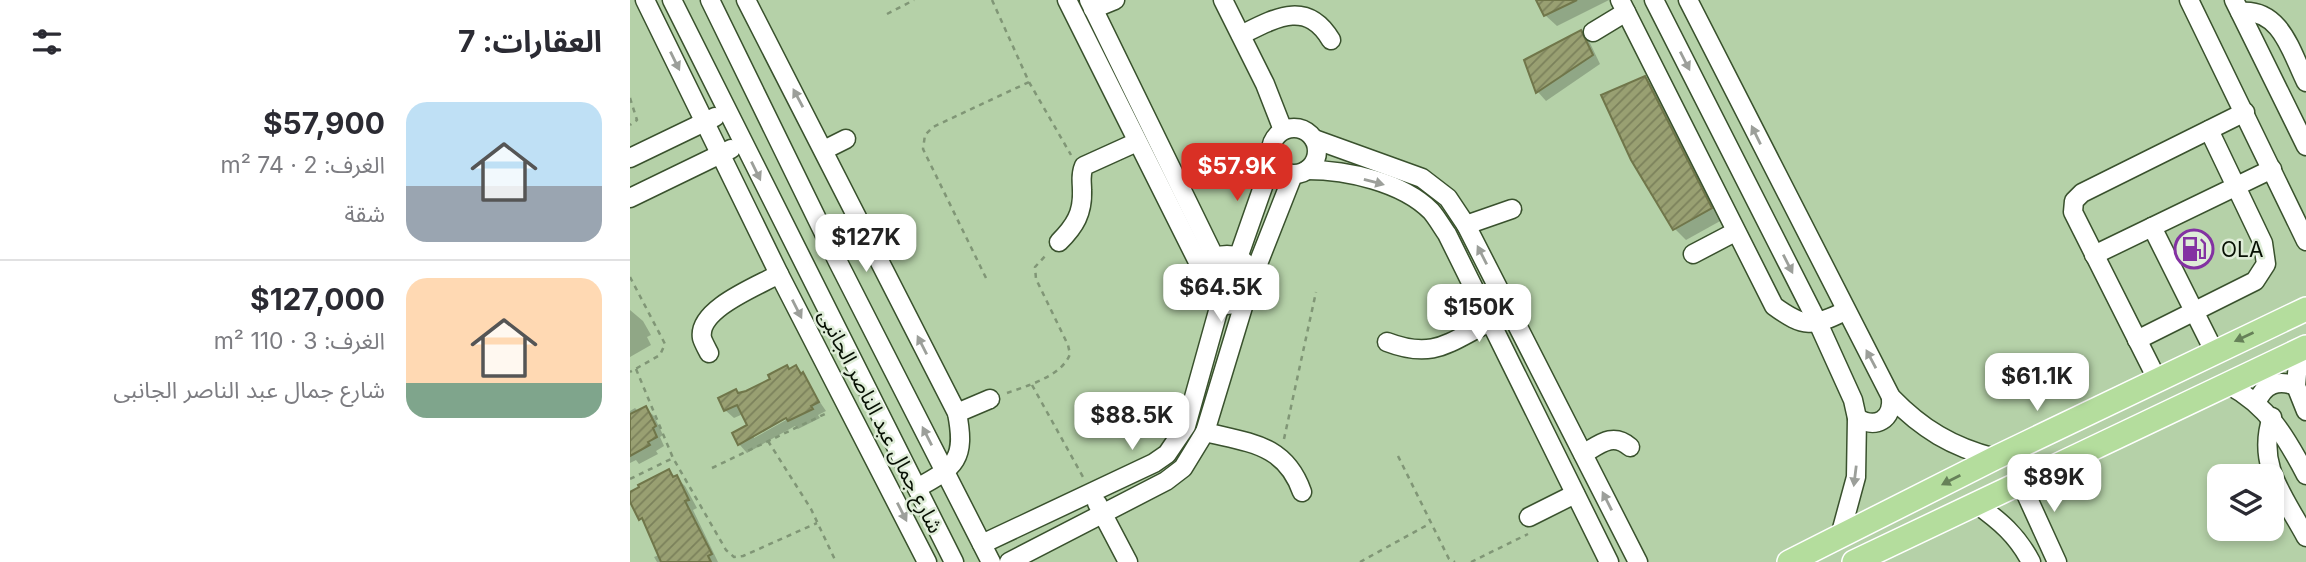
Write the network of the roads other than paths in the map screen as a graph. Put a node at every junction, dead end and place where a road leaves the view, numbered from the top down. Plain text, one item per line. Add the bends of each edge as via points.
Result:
1 (645, 0) edge
2 (672, 0) edge
3 (710, 0) edge
4 (746, 0) edge
5 (1067, 0) edge
6 (1115, 0) edge
7 (1223, 0) edge
8 (1654, 0) edge
9 (1688, 0) edge
10 (2189, 0) edge
11 (1091, 5) edge
12 (1623, 6) edge
13 (2237, 6) edge
14 (1593, 32) dead end
15 (1241, 35) junction
16 (1331, 40) dead end
17 (2306, 82) edge
18 (727, 111) junction
19 (2245, 112) junction
20 (705, 121) junction
21 (1283, 130) junction
22 (2209, 130) junction
23 (846, 139) dead end
24 (1314, 139) junction
25 (1137, 142) junction
26 (743, 144) junction
27 (2306, 146) edge
28 (824, 149) junction
29 (720, 154) junction
30 (630, 158) edge
31 (1272, 161) junction
32 (2272, 169) junction
33 (1300, 172) junction
34 (1776, 176) junction
35 (2236, 186) junction
36 (1749, 190) junction
37 (630, 198) edge
38 (1511, 209) dead end
39 (1466, 225) junction
40 (2152, 227) junction
41 (1735, 232) junction
42 (2306, 241) edge
43 (1059, 242) road end
44 (1693, 254) dead end
45 (2094, 254) junction
46 (1215, 258) junction
47 (1238, 258) junction
48 (1203, 272) junction
49 (779, 274) junction
50 (1252, 279) junction
51 (1246, 297) junction
52 (1220, 304) junction
53 (2306, 309) edge
54 (1845, 311) junction
55 (2194, 312) junction
56 (1490, 322) junction
57 (1819, 324) junction
58 (2137, 340) junction
59 (1387, 342) dead end
60 (2303, 348) edge
61 (2214, 351) junction
62 (709, 353) dead end
63 (2157, 379) junction
64 (2229, 385) junction
65 (2296, 386) junction
66 (1552, 393) junction
67 (1891, 397) junction
68 (990, 399) road end
69 (2257, 402) junction
70 (1530, 404) junction
71 (2306, 411) edge
72 (957, 413) junction
73 (2272, 417) junction
74 (1857, 418) junction
75 (1205, 432) junction
76 (1630, 447) dead end
77 (1583, 454) junction
78 (1995, 458) junction
79 (946, 473) junction
80 (2306, 475) edge
81 (2020, 481) junction
82 (917, 488) junction
83 (1091, 492) junction
84 (1302, 492) dead end
85 (1575, 494) junction
86 (1975, 503) junction
87 (1102, 514) junction
88 (1528, 517) road end
89 (1840, 536) junction
90 (2306, 537) edge
91 (982, 544) junction
92 (928, 562) edge
93 (954, 562) edge
94 (991, 562) edge
95 (1009, 562) edge
96 (1128, 562) edge
97 (1609, 562) edge
98 (1638, 562) edge
99 (1789, 562) edge
100 (1854, 562) edge
101 (2031, 562) edge
102 (2057, 562) edge

1 -> 20 street, شارع جمال عبد الناصر الجانبى
2 - 18 street
79 -> 3 street
28 -> 4 street
5 - 25 street
6 - 11 street
7 - 15 street
8 -> 36 street
34 -> 9 street
10 - 19 street
11 - 46 street
12 - 14 street
12 - 41 street
13 - 17 street via 2258,12 2279,26
13 - 27 street
15 - 16 street via 1293,10 1310,13 1323,24
15 - 21 street
18 - 20 street
18 - 26 street
19 - 22 street
19 - 32 street
20 - 29 street, شارع جمال عبد الناصر الجانبى
20 - 30 street
21 - 24 street via 1304,129
21 - 31 street via 1271,143
22 - 35 street
22 - 45 street via 2077,196 2073,212
23 - 28 street
24 - 33 street via 1317,156
24 - 39 street via 1422,178 1448,198
25 - 43 street via 1084,166 1082,210 1074,228
25 - 48 street
26 - 29 street
26 -> 82 street
72 -> 28 street
29 - 37 street
29 - 49 street, شارع جمال عبد الناصر الجانبى
31 - 33 street via 1277,168
31 - 47 street
32 - 35 street
32 - 42 street
33 - 50 street
33 -> 56 street via 1335,171 1410,195 1431,212 1447,234
34 - 36 street
34 - 54 street
35 - 40 street
35 - 55 street via 2266,250 2266,264 2255,281
36 -> 57 street
38 - 39 street
66 -> 39 street
40 - 45 street
40 - 55 street
41 - 44 street
41 - 57 street via 1773,306 1794,321
45 - 58 street
46 - 47 street
46 - 48 street
47 - 50 street via 1248,266
48 - 52 street via 1203,288
49 - 62 street via 705,320 701,337
49 -> 92 street, شارع جمال عبد الناصر الجانبى
50 - 51 street
51 - 52 street via 1234,304
51 - 75 street
52 - 83 street via 1178,441 1154,463
53 -> 61 main road
54 - 57 street
67 -> 54 street
55 - 58 street
55 - 61 street
56 - 59 street via 1436,349 1411,351
56 - 70 street
57 - 74 street
58 - 63 street
60 - 64 main road
60 - 65 street
61 - 63 main road
63 - 78 main road
64 - 69 street
64 - 81 main road
65 - 69 street via 2272,384
65 - 71 street
66 - 70 street
66 - 77 street
67 - 74 street via 1892,408 1878,424
67 - 78 street via 1937,438
68 - 72 street
69 - 73 street
70 - 85 street
72 - 79 street via 962,446
73 - 80 street
73 - 90 street via 2266,442 2268,466
74 -> 89 street via 1856,477
75 - 84 street via 1281,456 1295,472
75 - 87 street via 1183,468
76 - 77 street via 1612,439
98 -> 77 street
78 -> 89 main road
79 - 82 street
79 - 91 street
81 - 86 main road
81 - 102 street
82 - 93 street
83 - 87 street
83 - 91 street
85 - 88 street
85 - 97 street
86 - 100 main road
86 - 101 street via 2006,525
87 - 95 street
87 - 96 street
89 - 99 main road
91 - 94 street

